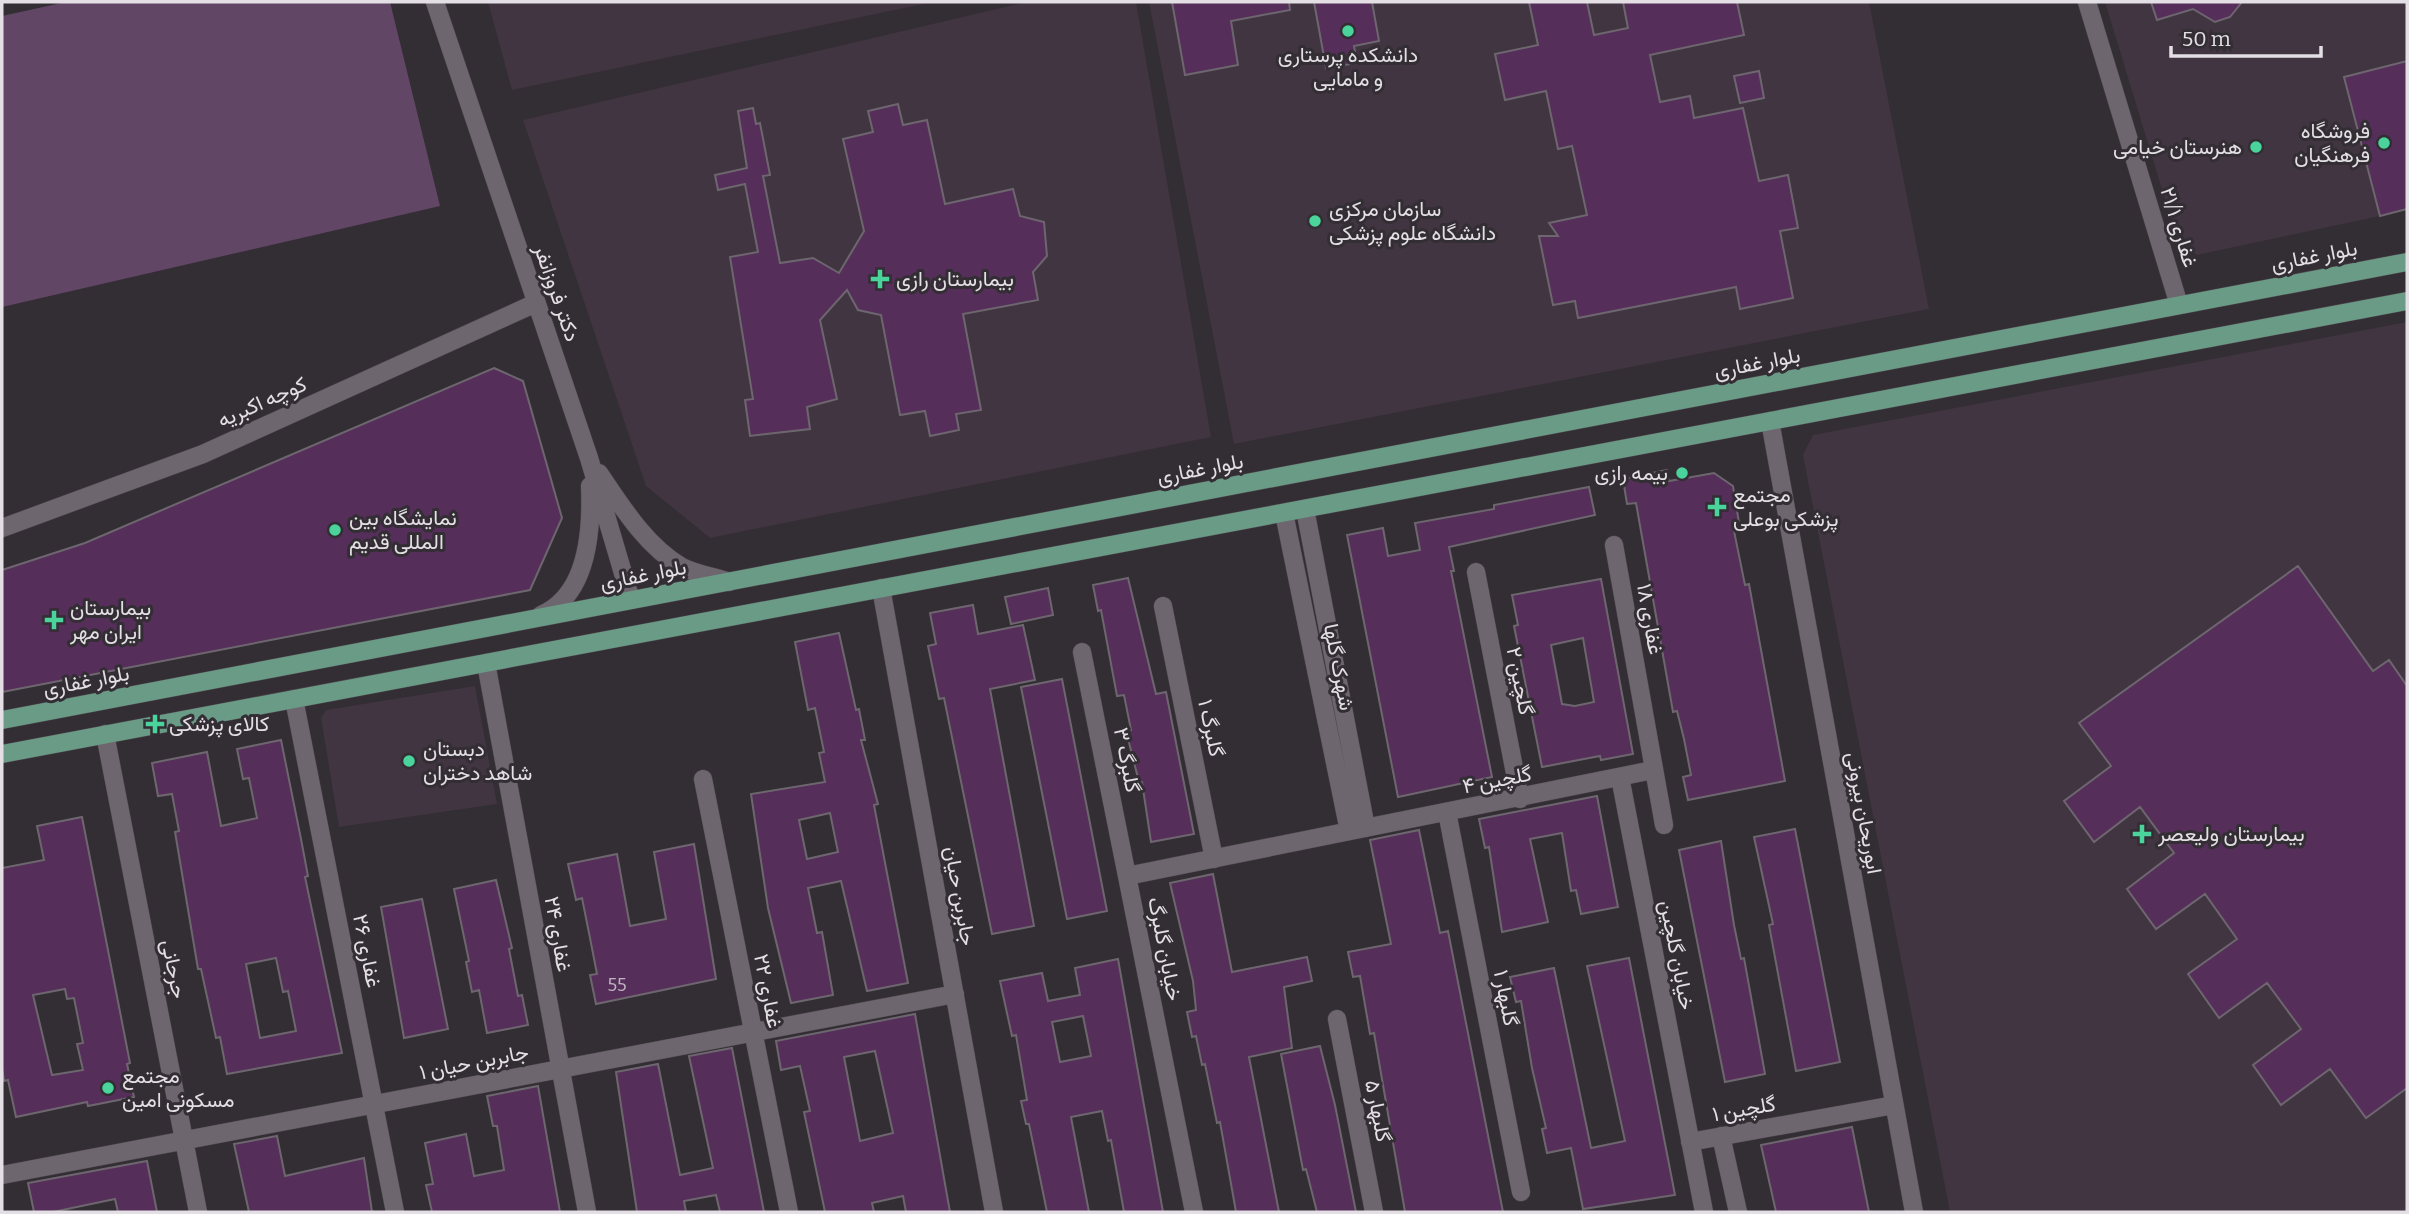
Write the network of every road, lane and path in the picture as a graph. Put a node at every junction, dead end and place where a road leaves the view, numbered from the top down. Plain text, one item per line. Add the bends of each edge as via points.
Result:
1 (435, 2) edge
2 (2087, 2) edge
3 (2407, 262) edge
4 (2407, 301) edge
5 (536, 303) junction
6 (2179, 305) junction
7 (1770, 421) junction
8 (589, 458) junction
9 (1305, 509) junction
10 (1284, 513) junction
11 (2, 528) edge
12 (1614, 545) dead end
13 (1476, 572) dead end
14 (730, 582) junction
15 (881, 589) junction
16 (631, 600) junction
17 (1163, 606) dead end
18 (529, 620) junction
19 (1082, 652) dead end
20 (486, 663) junction
21 (294, 699) junction
22 (2, 720) edge
23 (106, 734) junction
24 (2, 754) edge
25 (1653, 770) junction
26 (1620, 777) junction
27 (703, 779) dead end
28 (1520, 799) junction
29 (1447, 812) junction
30 (1664, 825) dead end
31 (1357, 829) junction
32 (1214, 859) junction
33 (1127, 876) junction
34 (955, 994) junction
35 (1337, 1019) dead end
36 (753, 1032) junction
37 (560, 1069) junction
38 (374, 1104) junction
39 (1894, 1105) junction
40 (1721, 1136) junction
41 (184, 1140) junction
42 (1690, 1142) junction
43 (2, 1175) edge
44 (1521, 1192) dead end
45 (198, 1212) edge
46 (395, 1212) edge
47 (587, 1212) edge
48 (789, 1212) edge
49 (994, 1212) edge
50 (1194, 1212) edge
51 (1374, 1212) edge
52 (1704, 1212) edge
53 (1738, 1212) edge
54 (1913, 1212) edge

1 - 5 street, دکتر فروزانفر
2 - 6 street, غفاری ۲۱/۱
3 - 6 main road, بلوار غفاری
4 - 7 main road
5 - 8 street, دکتر فروزانفر
5 - 11 street, کوچه اکبریه via 203,454
6 - 14 main road, بلوار غفاری
7 - 9 main road
7 - 39 street, ابوریحان بیرونی
8 - 14 street via 629,517 660,549 683,568
8 - 16 street, دکتر فروزانفر
8 - 18 street via 588,547 576,580 558,608
9 - 10 main road
9 - 31 street, شهرک گلها
10 - 15 main road
10 - 31 street, شهرک گلها
12 - 25 street, غفاری ۱۸
13 - 28 street, گلچین ۲
14 - 16 main road, بلوار غفاری
15 - 20 main road
15 - 34 street, جابربن حیان
16 - 18 main road, بلوار غفاری
17 - 32 street, گلبرگ ۱
18 - 22 main road, بلوار غفاری
19 - 33 street, گلبرگ ۳
20 - 21 main road
20 - 37 street, غفاری ۲۴
21 - 23 main road
21 - 38 street, غفاری ۲۶
23 - 24 main road
23 - 41 street, جرجانی
25 - 26 street, گلچین ۴
25 - 30 street
26 - 28 street, گلچین ۴
26 - 42 street, خیابان گلچین
27 - 36 street, غفاری ۲۲
28 - 29 street, گلچین ۴
29 - 31 street, گلچین ۴
29 - 44 street, گلبهار ۱
31 - 32 street, خیابان گلبرگ
32 - 33 street, خیابان گلبرگ
33 - 50 street, خیابان گلبرگ
34 - 36 street, جابربن حیان ۱
34 - 49 street, جابربن حیان
35 - 51 street, گلبهار ۵
36 - 37 street, جابربن حیان ۱
36 - 48 street, غفاری ۲۲
37 - 38 street, جابربن حیان ۱
37 - 47 street, غفاری ۲۴
38 - 41 street, جابربن حیان ۱
38 - 46 street, غفاری ۲۶
39 - 40 street, گلچین ۱
39 - 54 street, ابوریحان بیرونی
40 - 42 street, گلچین ۱
40 - 53 street
41 - 43 street, جابربن حیان ۱
41 - 45 street, جرجانی
42 - 52 street, خیابان گلچین

